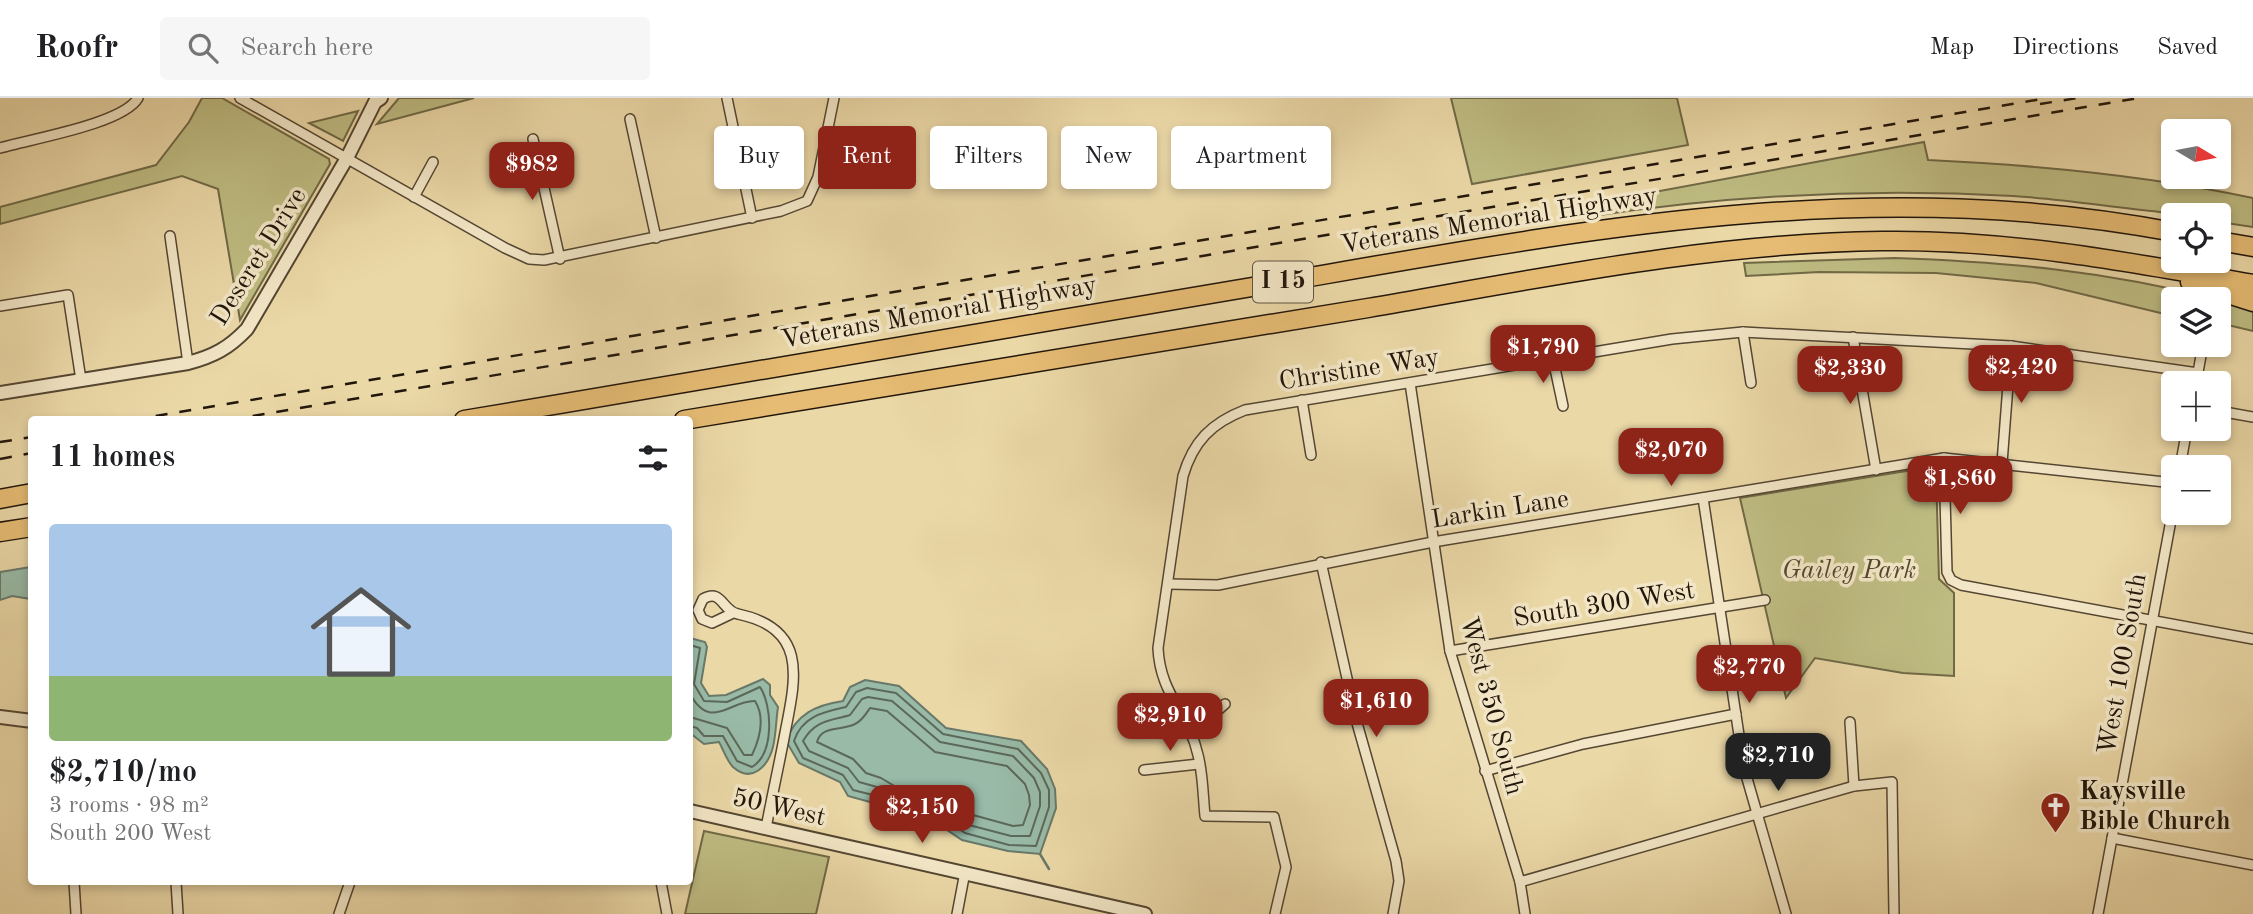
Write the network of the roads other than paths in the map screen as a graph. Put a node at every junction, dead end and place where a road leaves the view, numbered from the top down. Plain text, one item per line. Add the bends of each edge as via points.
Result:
1 (138, 98) edge
2 (381, 98) edge
3 (727, 98) edge
4 (834, 98) edge
5 (242, 99) edge
6 (630, 118) dead end
7 (533, 139) dead end
8 (0, 148) edge
9 (347, 158) junction
10 (433, 162) dead end
11 (414, 197) junction
12 (752, 218) junction
13 (2161, 228) edge
14 (2231, 234) edge
15 (170, 236) dead end
16 (2253, 237) edge
17 (656, 238) junction
18 (2231, 243) edge
19 (2253, 247) edge
20 (560, 259) junction
21 (2113, 259) junction
22 (2253, 284) edge
23 (2253, 302) edge
24 (0, 306) edge
25 (1743, 332) junction
26 (1853, 337) junction
27 (2011, 346) junction
28 (1553, 359) junction
29 (188, 363) junction
30 (2184, 371) edge
31 (82, 380) junction
32 (1410, 383) junction
33 (1751, 383) dead end
34 (0, 393) edge
35 (1301, 400) junction
36 (1563, 406) dead end
37 (2231, 413) edge
38 (488, 416) edge
39 (2253, 417) edge
40 (693, 419) edge
41 (1311, 455) dead end
42 (1944, 458) junction
43 (2002, 463) junction
44 (1876, 470) junction
45 (2161, 481) edge
46 (28, 494) edge
47 (1703, 498) junction
48 (0, 499) edge
49 (2170, 525) edge
50 (28, 528) edge
51 (0, 532) edge
52 (1433, 542) junction
53 (1321, 562) junction
54 (1168, 584) junction
55 (1765, 600) dead end
56 (1720, 607) junction
57 (733, 613) dead end
58 (2152, 620) junction
59 (2253, 639) edge
60 (1450, 651) junction
61 (1225, 704) dead end
62 (1736, 713) junction
63 (0, 718) edge
64 (28, 721) edge
65 (1850, 722) dead end
66 (1187, 725) junction
67 (1199, 765) junction
68 (1144, 770) dead end
69 (1485, 771) junction
70 (1854, 786) junction
71 (693, 812) edge
72 (1758, 814) junction
73 (766, 828) junction
74 (2112, 838) junction
75 (2253, 864) edge
76 (965, 872) junction
77 (1520, 882) junction
78 (74, 885) edge
79 (176, 885) edge
80 (349, 885) edge
81 (662, 885) edge
82 (76, 914) edge
83 (178, 914) edge
84 (339, 914) edge
85 (667, 914) edge
86 (957, 914) edge
87 (1145, 914) edge
88 (1275, 914) edge
89 (1393, 914) edge
90 (1525, 914) edge
91 (1786, 914) edge
92 (1894, 914) edge
93 (2098, 914) edge

1 - 8 street via 112,117
2 - 9 street, Deseret Drive
3 - 12 street
4 - 12 street via 818,177 807,201
5 - 9 street
6 - 17 street
7 - 20 street
9 - 11 street
9 - 29 street, Deseret Drive via 247,329 213,356
10 - 11 street
11 - 20 street via 529,259
12 - 17 street
13 - 38 highway, Veterans Memorial Highway / I 15 via 1996,209 1877,205 1752,212 1556,235
14 - 16 highway
15 - 29 street
17 - 20 street
18 - 19 highway
21 - 22 highway, I 15
21 - 23 highway
21 - 40 highway, I 15 via 2000,245 1882,241 1757,248 1560,275
24 - 31 street via 68,295
25 - 26 street, Christine Way
25 - 28 street, Christine Way
25 - 33 street
26 - 27 street, Christine Way
26 - 44 street
27 - 30 street, Christine Way
27 - 43 street
28 - 32 street, Christine Way
28 - 36 street
29 - 31 street, Deseret Drive
31 - 34 street, Deseret Drive
32 - 35 street, Christine Way
32 - 52 street, West 350 South
35 - 41 street
35 - 54 street, Christine Way via 1245,410 1212,426 1200,439 1184,476
37 - 39 street
42 - 43 street, Larkin Lane
42 - 44 street, Larkin Lane
42 - 58 street via 1947,572 1951,580
43 - 45 street, Larkin Lane
44 - 47 street, Larkin Lane
46 - 48 highway
47 - 52 street, Larkin Lane
47 - 56 street
49 - 58 street, West 100 South
50 - 51 highway
52 - 53 street, Larkin Lane
52 - 60 street, West 350 South
53 - 54 street, Larkin Lane via 1218,585
53 - 89 street via 1357,723 1396,861 1399,881
54 - 66 street, Christine Way via 1159,666 1170,699
55 - 56 street, South 300 West
56 - 60 street, South 300 West
56 - 62 street
57 - 73 street via 768,624 781,635 795,671
58 - 59 street
58 - 74 street, West 100 South
60 - 69 street, West 350 South
61 - 66 street
62 - 69 street via 1583,744
62 - 72 street via 1744,768
63 - 64 street
65 - 70 street
66 - 67 street, Christine Way
67 - 68 street
67 - 88 street, Christine Way via 1205,816 1274,817 1286,867
69 - 77 street, West 350 South
70 - 72 street
70 - 92 street via 1892,782
71 - 73 street, 50 West
72 - 77 street
72 - 91 street
73 - 76 street, 50 West
74 - 75 street
74 - 93 street, West 100 South
76 - 86 street
76 - 87 street, 50 West
77 - 90 street, West 350 South
78 - 82 street
79 - 83 street
80 - 84 street
81 - 85 street

